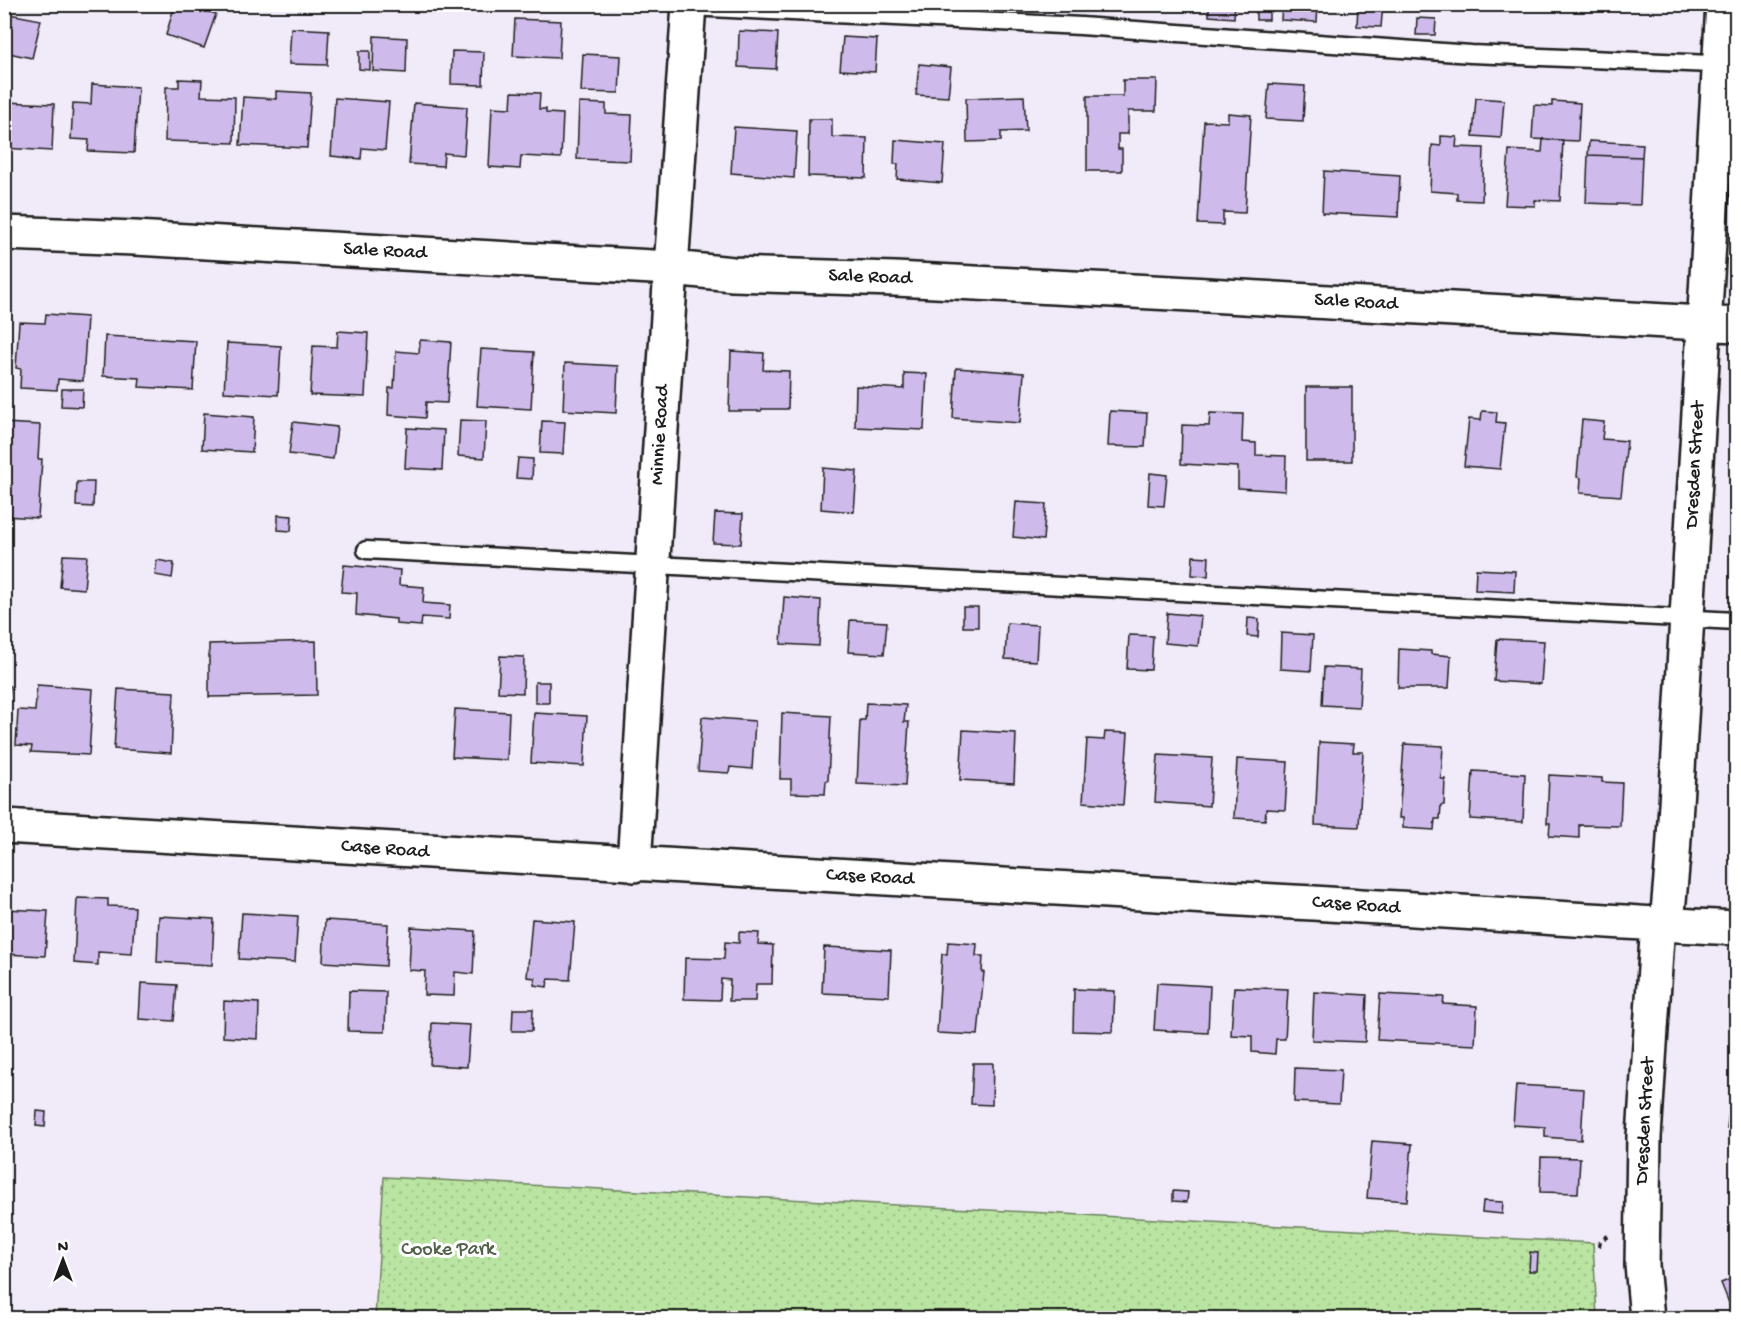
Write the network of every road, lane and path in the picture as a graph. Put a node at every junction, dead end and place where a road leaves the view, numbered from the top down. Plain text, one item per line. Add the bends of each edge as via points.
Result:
1 (1723, 4) edge
2 (689, 6) edge
3 (1728, 64) edge
4 (4, 233) edge
5 (671, 268) junction
6 (1704, 324) junction
7 (1737, 325) edge
8 (366, 550) dead end
9 (653, 564) junction
10 (1687, 618) junction
11 (1737, 621) edge
12 (4, 826) edge
13 (634, 865) junction
14 (1661, 924) junction
15 (1737, 928) edge
16 (1611, 1234) dead end
17 (1599, 1247) dead end
18 (1647, 1318) edge

1 - 3 street, Dresden Street
2 - 3 lane via 1081,26 1471,54
2 - 5 street, Minnie Road
3 - 6 street, Dresden Street
4 - 5 street, Sale Road
5 - 6 street, Sale Road
5 - 9 street, Minnie Road
6 - 7 street, Sale Road
6 - 10 street, Dresden Street
8 - 9 lane
9 - 10 lane
9 - 13 street, Minnie Road
10 - 11 lane
10 - 14 street, Dresden Street via 1673,855
12 - 13 street, Case Road
13 - 14 street, Case Road
14 - 15 street, Case Road
14 - 18 street, Dresden Street via 1644,1137 1642,1264
16 - 17 path via 1600,1241

